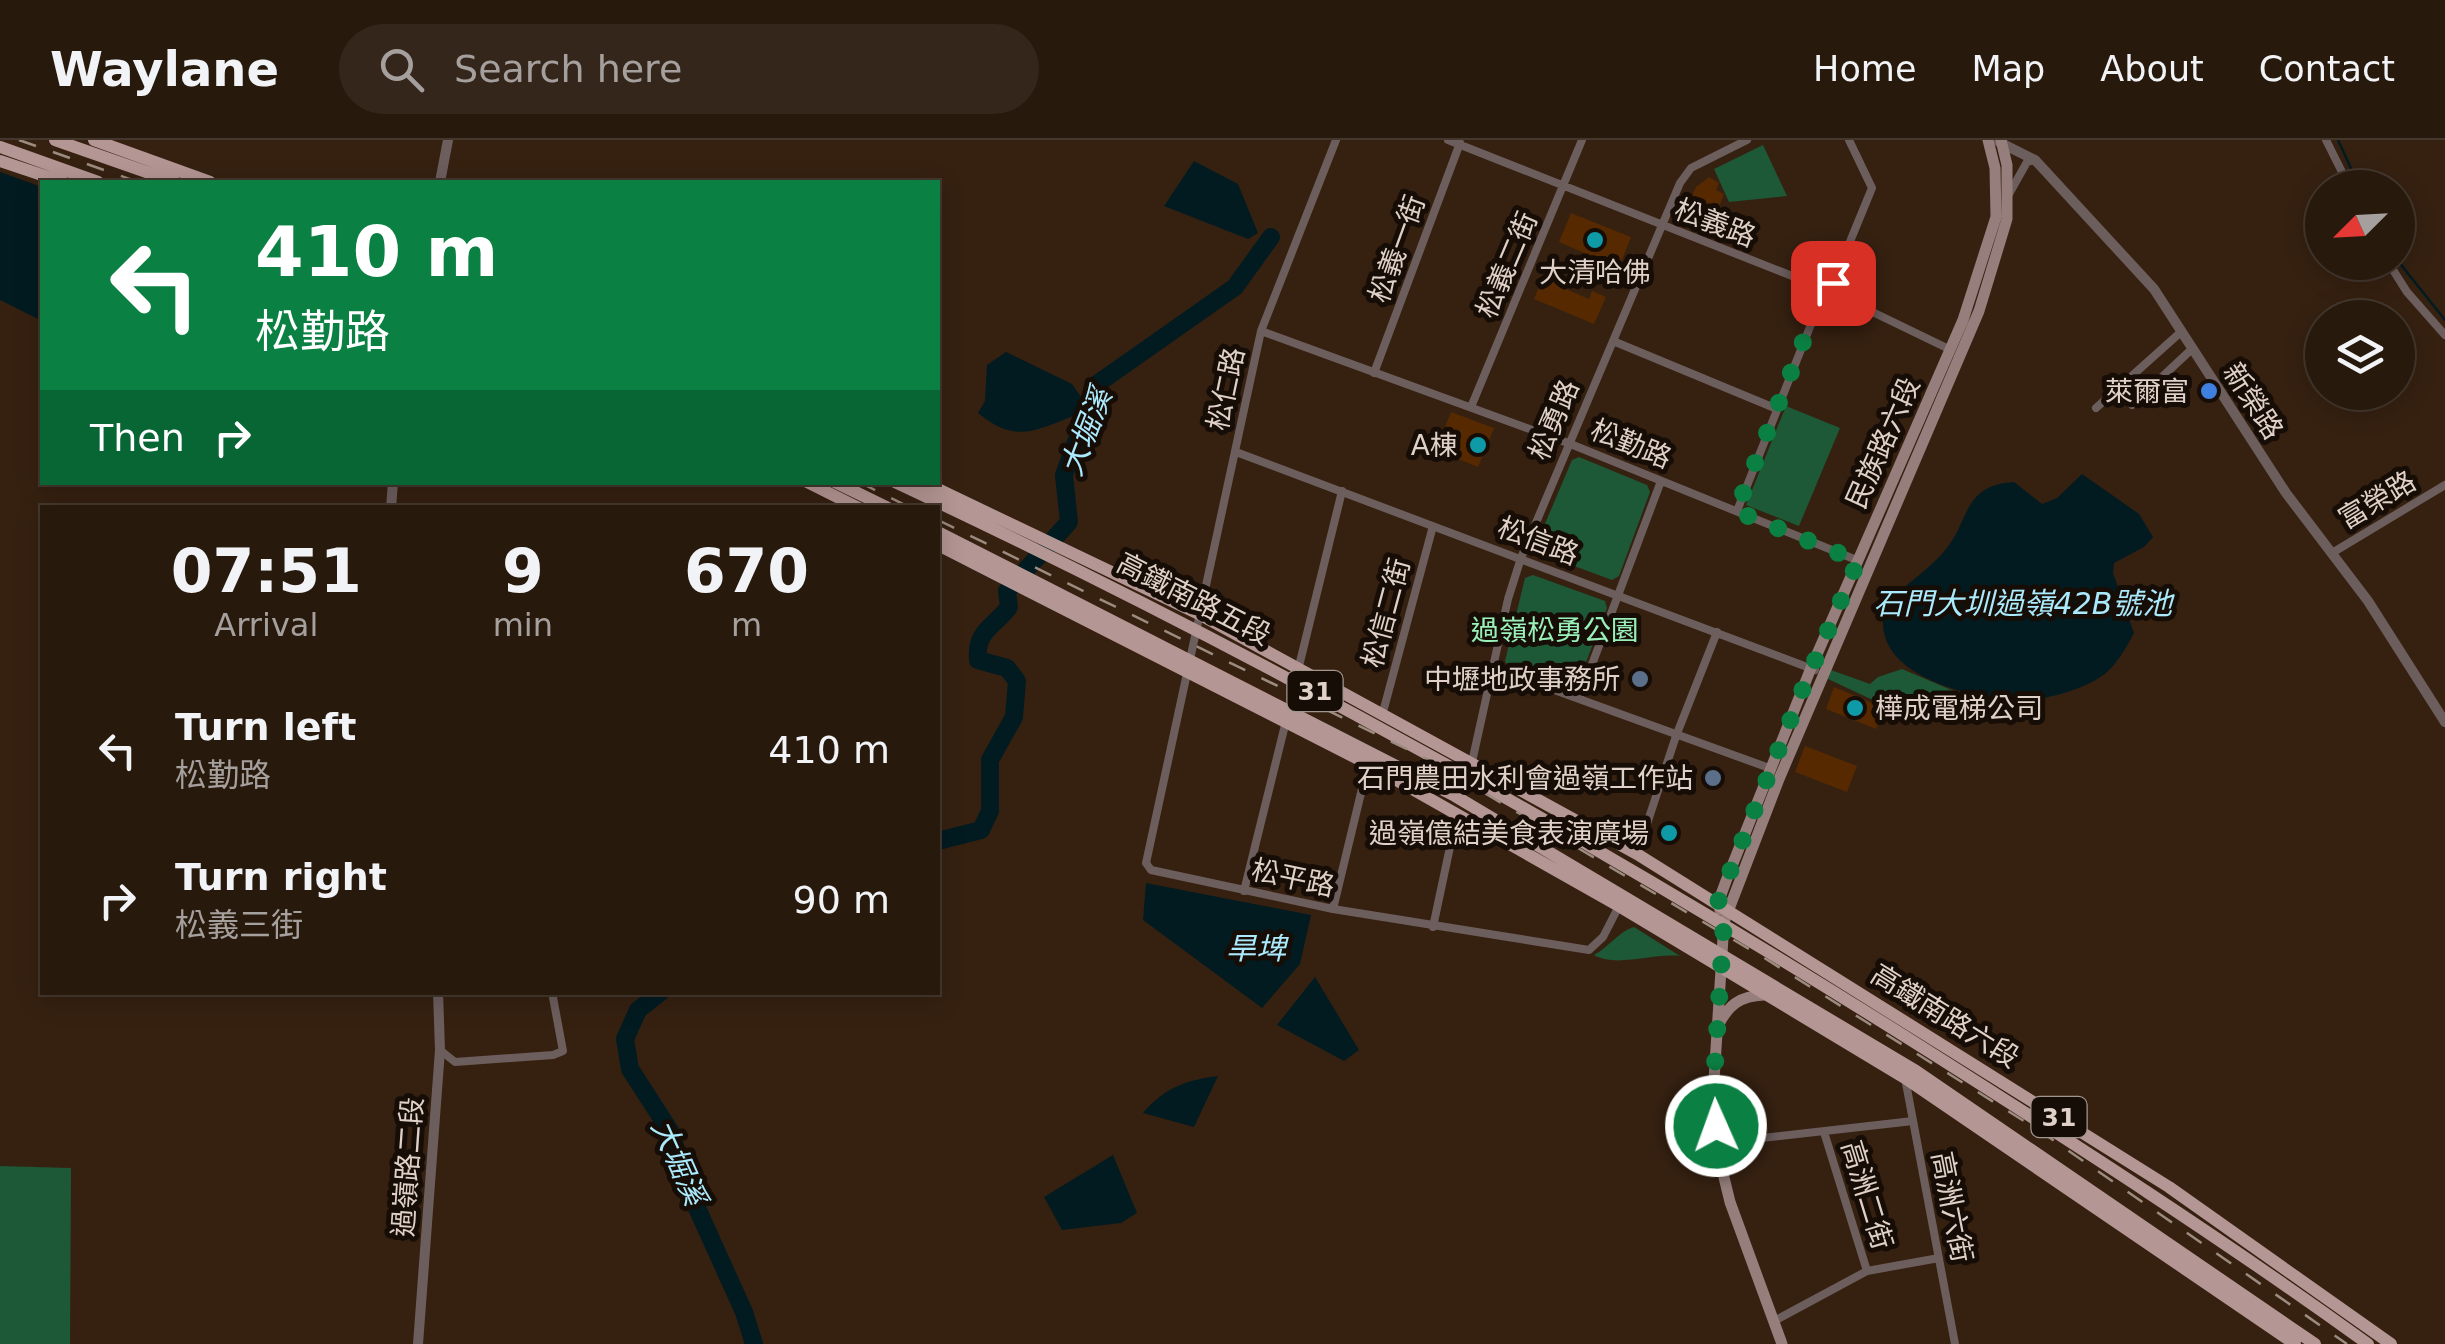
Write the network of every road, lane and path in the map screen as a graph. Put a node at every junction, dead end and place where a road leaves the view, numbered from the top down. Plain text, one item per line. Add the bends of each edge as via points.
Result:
1 (55, 140) edge
2 (65, 140) edge
3 (94, 140) edge
4 (448, 140) edge
5 (1336, 140) edge
6 (1448, 140) edge
7 (1582, 140) edge
8 (1747, 140) edge
9 (1849, 140) edge
10 (2326, 140) edge
11 (1995, 141) edge
12 (1460, 142) edge
13 (0, 147) edge
14 (78, 148) junction
15 (2036, 160) junction
16 (0, 161) edge
17 (2341, 170) edge
18 (58, 180) edge
19 (92, 180) edge
20 (169, 180) edge
21 (204, 180) edge
22 (440, 180) edge
23 (1564, 186) junction
24 (2003, 195) junction
25 (1662, 227) junction
26 (2399, 280) edge
27 (1824, 289) junction
28 (1261, 331) junction
29 (2182, 331) junction
30 (2445, 335) edge
31 (1612, 341) junction
32 (2193, 348) junction
33 (1957, 353) junction
34 (1374, 373) junction
35 (2132, 405) dead end
36 (1471, 407) junction
37 (2096, 408) dead end
38 (1778, 409) junction
39 (1568, 444) junction
40 (1236, 452) junction
41 (1662, 481) junction
42 (813, 485) edge
43 (828, 485) edge
44 (841, 485) edge
45 (902, 485) edge
46 (929, 485) edge
47 (2445, 486) edge
48 (1342, 490) junction
49 (856, 492) junction
50 (853, 505) edge
51 (882, 505) edge
52 (1736, 511) junction
53 (1433, 526) junction
54 (940, 533) edge
55 (940, 546) edge
56 (2332, 553) junction
57 (1521, 558) junction
58 (1864, 563) junction
59 (1619, 596) junction
60 (1196, 620) junction
61 (1717, 632) junction
62 (1186, 663) junction
63 (1299, 666) junction
64 (1494, 668) junction
65 (1818, 671) junction
66 (1579, 699) junction
67 (1383, 712) junction
68 (1286, 722) junction
69 (2445, 722) edge
70 (1676, 736) junction
71 (1472, 762) junction
72 (1368, 764) junction
73 (1776, 770) junction
74 (1458, 811) junction
75 (1637, 854) junction
76 (1244, 890) junction
77 (1619, 906) junction
78 (1333, 909) junction
79 (1723, 911) junction
80 (1433, 927) junction
81 (1720, 961) junction
82 (438, 995) edge
83 (553, 995) edge
84 (1764, 995) junction
85 (1716, 1030) junction
86 (440, 1050) junction
87 (1905, 1078) junction
88 (1912, 1121) junction
89 (1824, 1132) junction
90 (1717, 1143) junction
91 (2156, 1195) junction
92 (2202, 1210) junction
93 (2138, 1235) junction
94 (1939, 1258) junction
95 (2194, 1258) junction
96 (1867, 1271) junction
97 (1774, 1321) junction
98 (418, 1344) edge
99 (1782, 1344) edge
100 (1956, 1344) edge
101 (2295, 1344) edge
102 (2315, 1344) edge
103 (2368, 1344) edge
104 (2391, 1344) edge

1 - 14 main road
2 - 14 main road
3 - 21 main road
4 - 22 street
5 - 28 street, 松仁路
6 - 12 street, 松義路
7 - 23 street, 松義二街
8 - 25 street, 松勇路 via 1690,168
9 - 27 street via 1872,188 1833,283
10 - 17 street
11 - 15 street, 新榮路
11 - 24 main road, 民族路六段
12 - 23 street, 松義路
12 - 34 street, 松義一街
13 - 19 main road
14 - 20 main road
15 - 24 street via 2027,162
15 - 29 street, 新榮路 via 2154,289
16 - 18 main road
23 - 25 street, 松義路
23 - 36 street, 松義二街
24 - 33 main road, 民族路六段
25 - 27 street, 松義路
25 - 31 street, 松勇路
26 - 30 street
27 - 33 street, 松義路
27 - 38 street
28 - 34 street, 松勤路
28 - 40 street, 松仁路
29 - 32 street, 新榮路
29 - 37 street
31 - 38 street
31 - 39 street, 松勇路
32 - 35 street
32 - 56 street, 新榮路
33 - 58 main road, 民族路六段
34 - 36 street, 松勤路
36 - 39 street, 松勤路
38 - 52 street
39 - 41 street, 松勤路
39 - 57 street, 松勇路
40 - 48 street, 松信路
40 - 60 street, 松仁路
41 - 52 street, 松勤路
41 - 59 street
42 - 50 main road
43 - 49 main road
44 - 49 main road
45 - 60 main road, 高鐵南路五段 / 31
46 - 60 main road, 高鐵南路五段 / 31
47 - 56 street, 富榮路
48 - 53 street, 松信路
48 - 63 street
49 - 51 main road
52 - 58 street, 松勤路
53 - 57 street, 松信路
53 - 67 street, 松信二街
54 - 62 main road, 高鐵南路五段 / 31
55 - 62 main road, 高鐵南路五段 / 31
56 - 69 street, 新榮路
57 - 59 street, 松信路
57 - 64 street, 松勇路
58 - 65 main road, 民族路六段
59 - 61 street, 松信路
59 - 66 street
60 - 62 street, 松仁路
60 - 63 main road, 高鐵南路五段 / 31
60 - 79 main road, 高鐵南路五段 / 31
61 - 65 street, 松信路
61 - 70 street
62 - 68 main road, 高鐵南路五段 / 31
62 - 76 street, 松平路 via 1146,864
62 - 81 main road, 高鐵南路五段 / 31 via 1455,796
63 - 67 main road, 高鐵南路五段 / 31
64 - 66 street
64 - 71 street, 松勇路
65 - 73 main road, 民族路六段
66 - 70 street
67 - 71 main road, 高鐵南路五段 / 31
68 - 72 main road, 高鐵南路五段 / 31
68 - 76 street
70 - 73 street
70 - 75 street
71 - 75 main road, 高鐵南路五段 / 31
72 - 74 main road, 高鐵南路五段 / 31
72 - 78 street
73 - 79 main road, 民族路六段
74 - 77 main road, 高鐵南路五段 / 31
74 - 80 street
75 - 79 main road, 高鐵南路五段 / 31
76 - 78 street, 松平路
77 - 80 street, 松平路 via 1590,950
77 - 81 main road, 高鐵南路五段 / 31
78 - 80 street, 松平路
79 - 81 main road, 民族路六段
79 - 91 main road, 高鐵南路六段 / 31
79 - 92 main road, 高鐵南路六段 / 31
81 - 84 main road, 31
81 - 85 main road, 民族路六段
81 - 95 main road, 31 via 1916,1070
82 - 86 street, 過嶺路二段
83 - 86 street via 562,1050 553,1055 455,1062
84 - 85 main road via 1732,1004
84 - 87 main road, 31
85 - 90 main road, 民族路六段
86 - 98 street, 過嶺路二段
87 - 88 street, 高洲六街
87 - 93 main road, 31
88 - 89 street
88 - 94 street, 高洲六街
89 - 90 street
89 - 96 street, 高洲二街
90 - 97 main road, 民族路六段 via 1730,1202
91 - 92 main road
91 - 103 main road, 高鐵南路六段 / 31
92 - 104 main road, 高鐵南路六段 / 31
93 - 95 main road
93 - 101 main road, 31
94 - 96 street
94 - 100 street, 高洲六街
95 - 102 main road, 31
96 - 97 street
97 - 99 main road, 民族路六段

